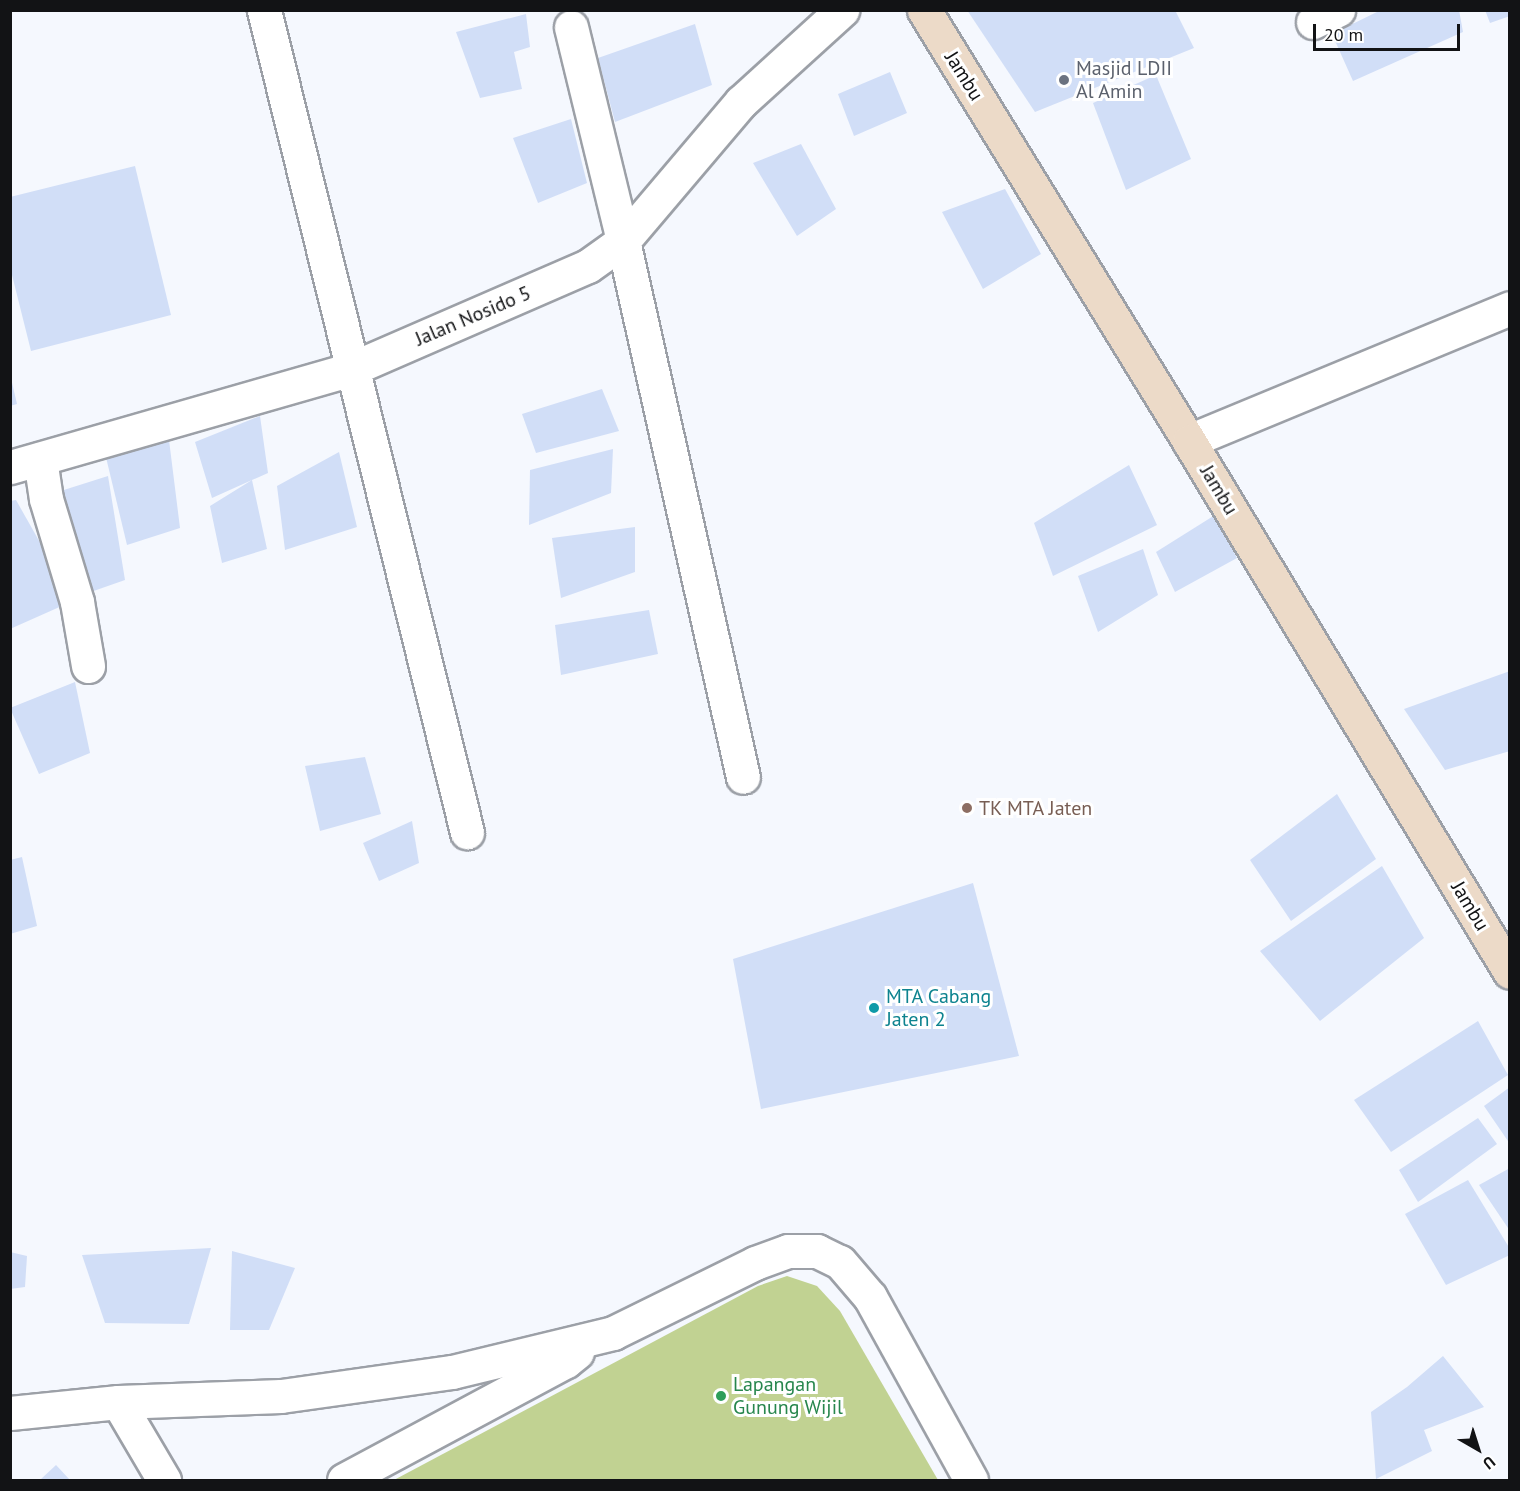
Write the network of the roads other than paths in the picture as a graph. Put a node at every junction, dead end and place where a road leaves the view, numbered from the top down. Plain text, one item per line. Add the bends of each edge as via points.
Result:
1 (264, 10) edge
2 (842, 10) edge
3 (924, 10) edge
4 (571, 27) dead end
5 (623, 241) junction
6 (1509, 308) edge
7 (351, 369) junction
8 (1189, 441) junction
9 (25, 463) edge
10 (88, 666) dead end
11 (743, 777) dead end
12 (467, 832) dead end
13 (1509, 972) edge
14 (589, 1341) junction
15 (118, 1402) junction
16 (10, 1413) edge
17 (164, 1480) edge
18 (344, 1480) edge
19 (971, 1480) edge

1 - 7 street
2 - 5 street, Jalan Nosido 5 via 741,102
3 - 8 street, Jambu
4 - 5 street
5 - 7 street, Jalan Nosido 5 via 588,266
5 - 11 street
6 - 8 street
7 - 9 street, Jalan Nosido 5
7 - 12 street
8 - 13 street, Jambu
9 - 10 street via 46,499 77,602
14 - 15 street via 452,1372 281,1396
14 - 18 street via 566,1361
14 - 19 street via 756,1263 788,1251 817,1251 840,1262 870,1297
15 - 16 street
15 - 17 street

